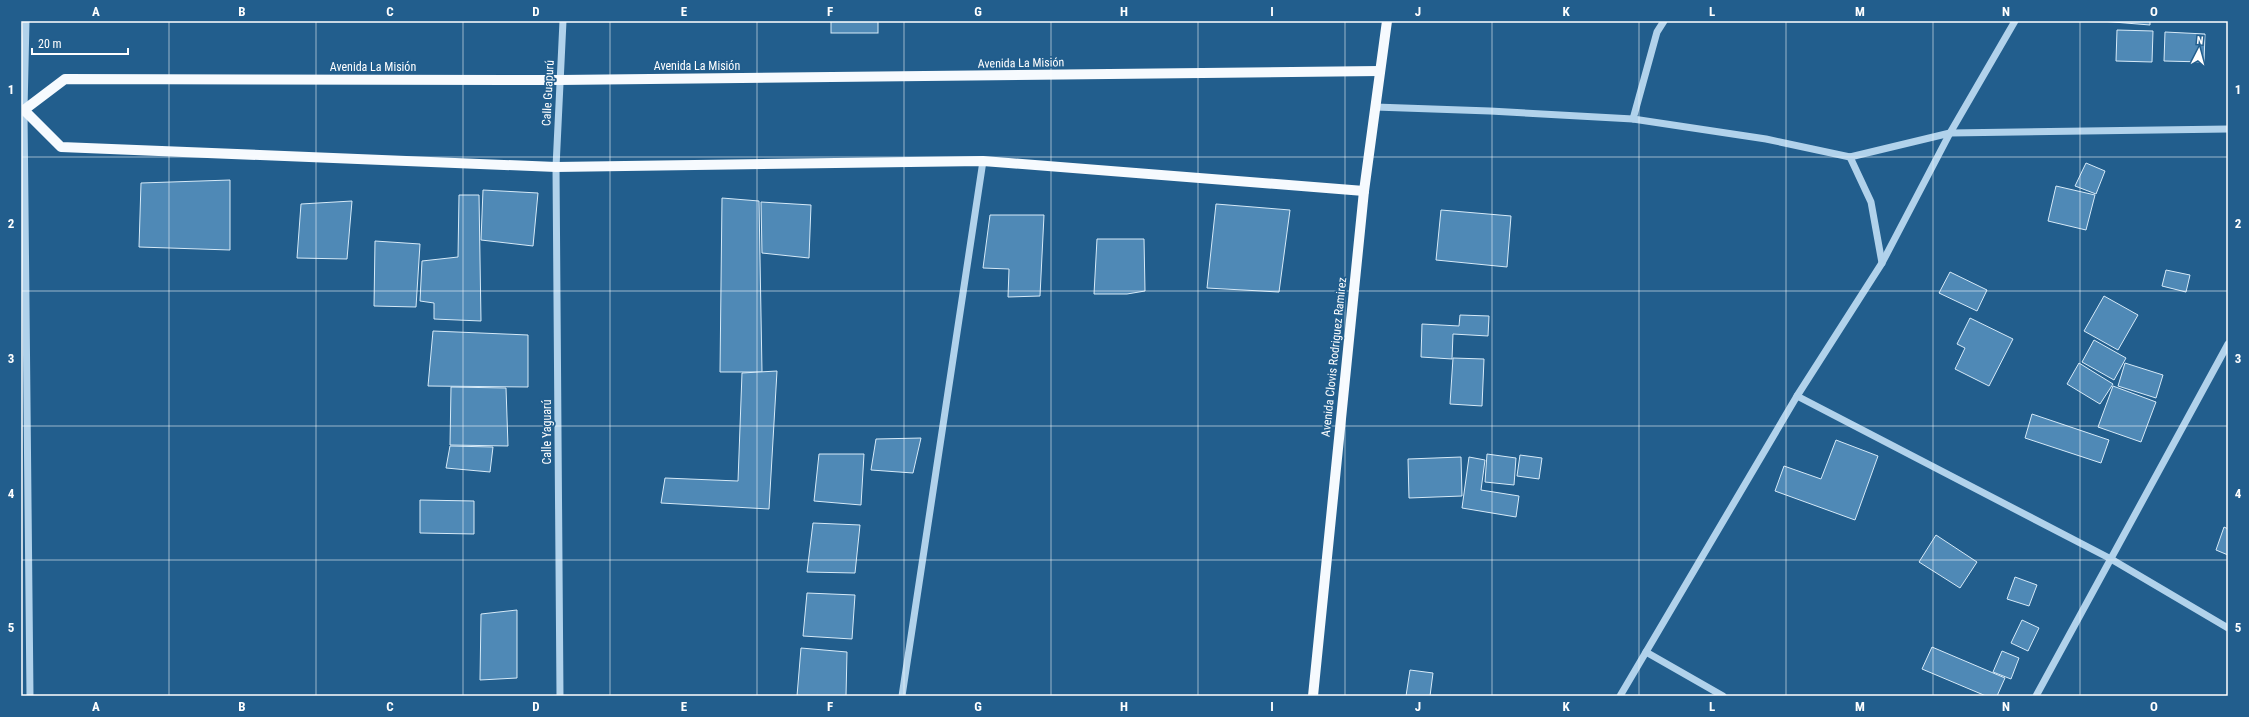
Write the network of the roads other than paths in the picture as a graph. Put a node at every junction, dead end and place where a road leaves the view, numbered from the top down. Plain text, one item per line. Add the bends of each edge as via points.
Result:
1 (26, 21) edge
2 (563, 21) edge
3 (1387, 21) edge
4 (1664, 21) edge
5 (2015, 21) edge
6 (1380, 71) junction
7 (559, 80) junction
8 (1375, 107) junction
9 (22, 110) edge
10 (1633, 119) junction
11 (2228, 129) edge
12 (1950, 133) junction
13 (1850, 157) junction
14 (983, 161) junction
15 (556, 167) junction
16 (1364, 191) junction
17 (1882, 263) junction
18 (2228, 344) edge
19 (1796, 396) junction
20 (2111, 559) junction
21 (2228, 628) edge
22 (1646, 652) junction
23 (30, 696) edge
24 (560, 696) edge
25 (902, 696) edge
26 (1313, 696) edge
27 (1620, 696) edge
28 (1723, 696) edge
29 (2036, 696) edge

1 - 9 street
2 - 7 street, Calle Guapurú
3 - 6 main road, Avenida Clovis Rodriguez Ramirez
4 - 10 street via 1657,32
5 - 12 street
6 - 7 main road, Avenida La Misión
6 - 8 main road, Avenida Clovis Rodriguez Ramirez
7 - 9 main road, Avenida La Misión via 65,79
7 - 15 street, Calle Guapurú
8 - 10 street
8 - 16 main road, Avenida Clovis Rodriguez Ramirez
9 - 15 main road via 60,148
9 - 23 street
10 - 13 street via 1766,139
11 - 12 street
12 - 13 street
12 - 17 street
13 - 17 street via 1871,202
14 - 15 main road
14 - 16 main road
14 - 25 street
15 - 24 street, Calle Yaguarú
16 - 26 main road, Avenida Clovis Rodriguez Ramirez
17 - 19 street
18 - 20 street
19 - 20 street
19 - 22 street
20 - 21 street
20 - 29 street
22 - 27 street
22 - 28 street

